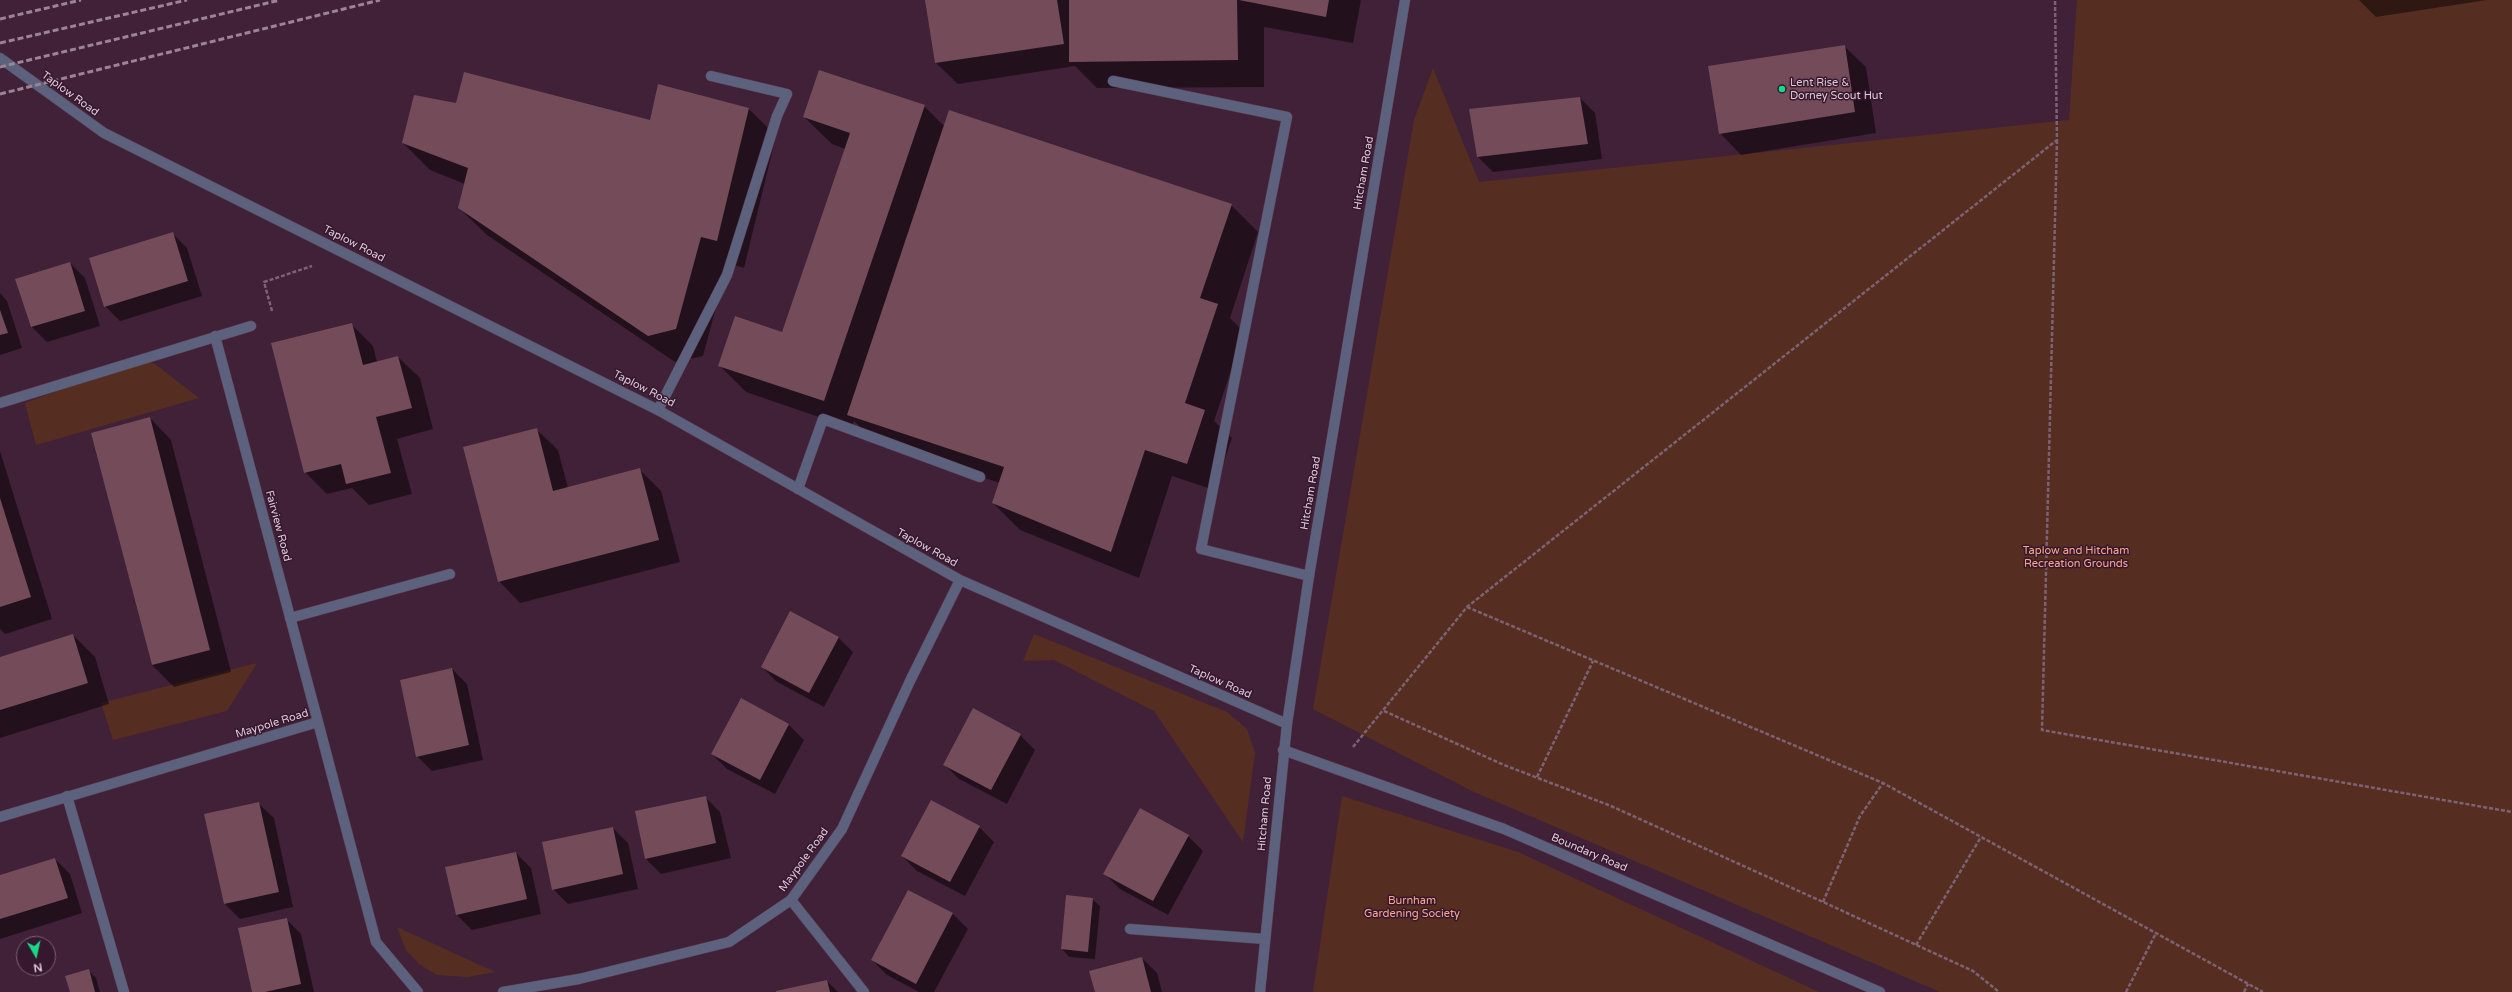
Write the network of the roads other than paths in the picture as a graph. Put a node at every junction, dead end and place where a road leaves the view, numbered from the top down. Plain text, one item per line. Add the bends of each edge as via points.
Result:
1 (1407, 0) edge
2 (0, 58) edge
3 (711, 76) dead end
4 (1113, 81) dead end
5 (251, 326) road end
6 (215, 336) junction
7 (0, 403) edge
8 (658, 410) junction
9 (980, 477) dead end
10 (798, 489) junction
11 (450, 574) dead end
12 (1309, 576) junction
13 (960, 580) junction
14 (290, 618) junction
15 (318, 722) junction
16 (1286, 724) junction
17 (1283, 750) junction
18 (67, 796) junction
19 (0, 817) edge
20 (791, 900) junction
21 (1130, 929) dead end
22 (1265, 939) junction
23 (124, 992) edge
24 (418, 992) edge
25 (503, 992) edge
26 (864, 992) edge
27 (1260, 992) edge
28 (1880, 992) edge

1 - 12 street, Hitcham Road
2 - 8 street, Taplow Road via 104,133
3 - 8 street via 787,94 777,116 727,275
4 - 12 street via 1287,117 1201,549
5 - 6 street
6 - 7 street
6 - 14 street, Fairview Road
8 - 10 street, Taplow Road
9 - 10 street via 823,419
10 - 13 street, Taplow Road
11 - 14 street
12 - 16 street, Hitcham Road
13 - 16 street, Taplow Road
13 - 20 street, Maypole Road via 842,829
14 - 15 street, Fairview Road
15 - 18 street, Maypole Road
15 - 24 street, Maypole Road via 376,942
16 - 17 street, Hitcham Road
17 - 22 street, Hitcham Road
17 - 28 street, Boundary Road via 1504,829
18 - 19 street, Maypole Road
18 - 23 street
20 - 25 street, Maypole Road via 729,942 579,979
20 - 26 street
21 - 22 street
22 - 27 street, Hitcham Road

